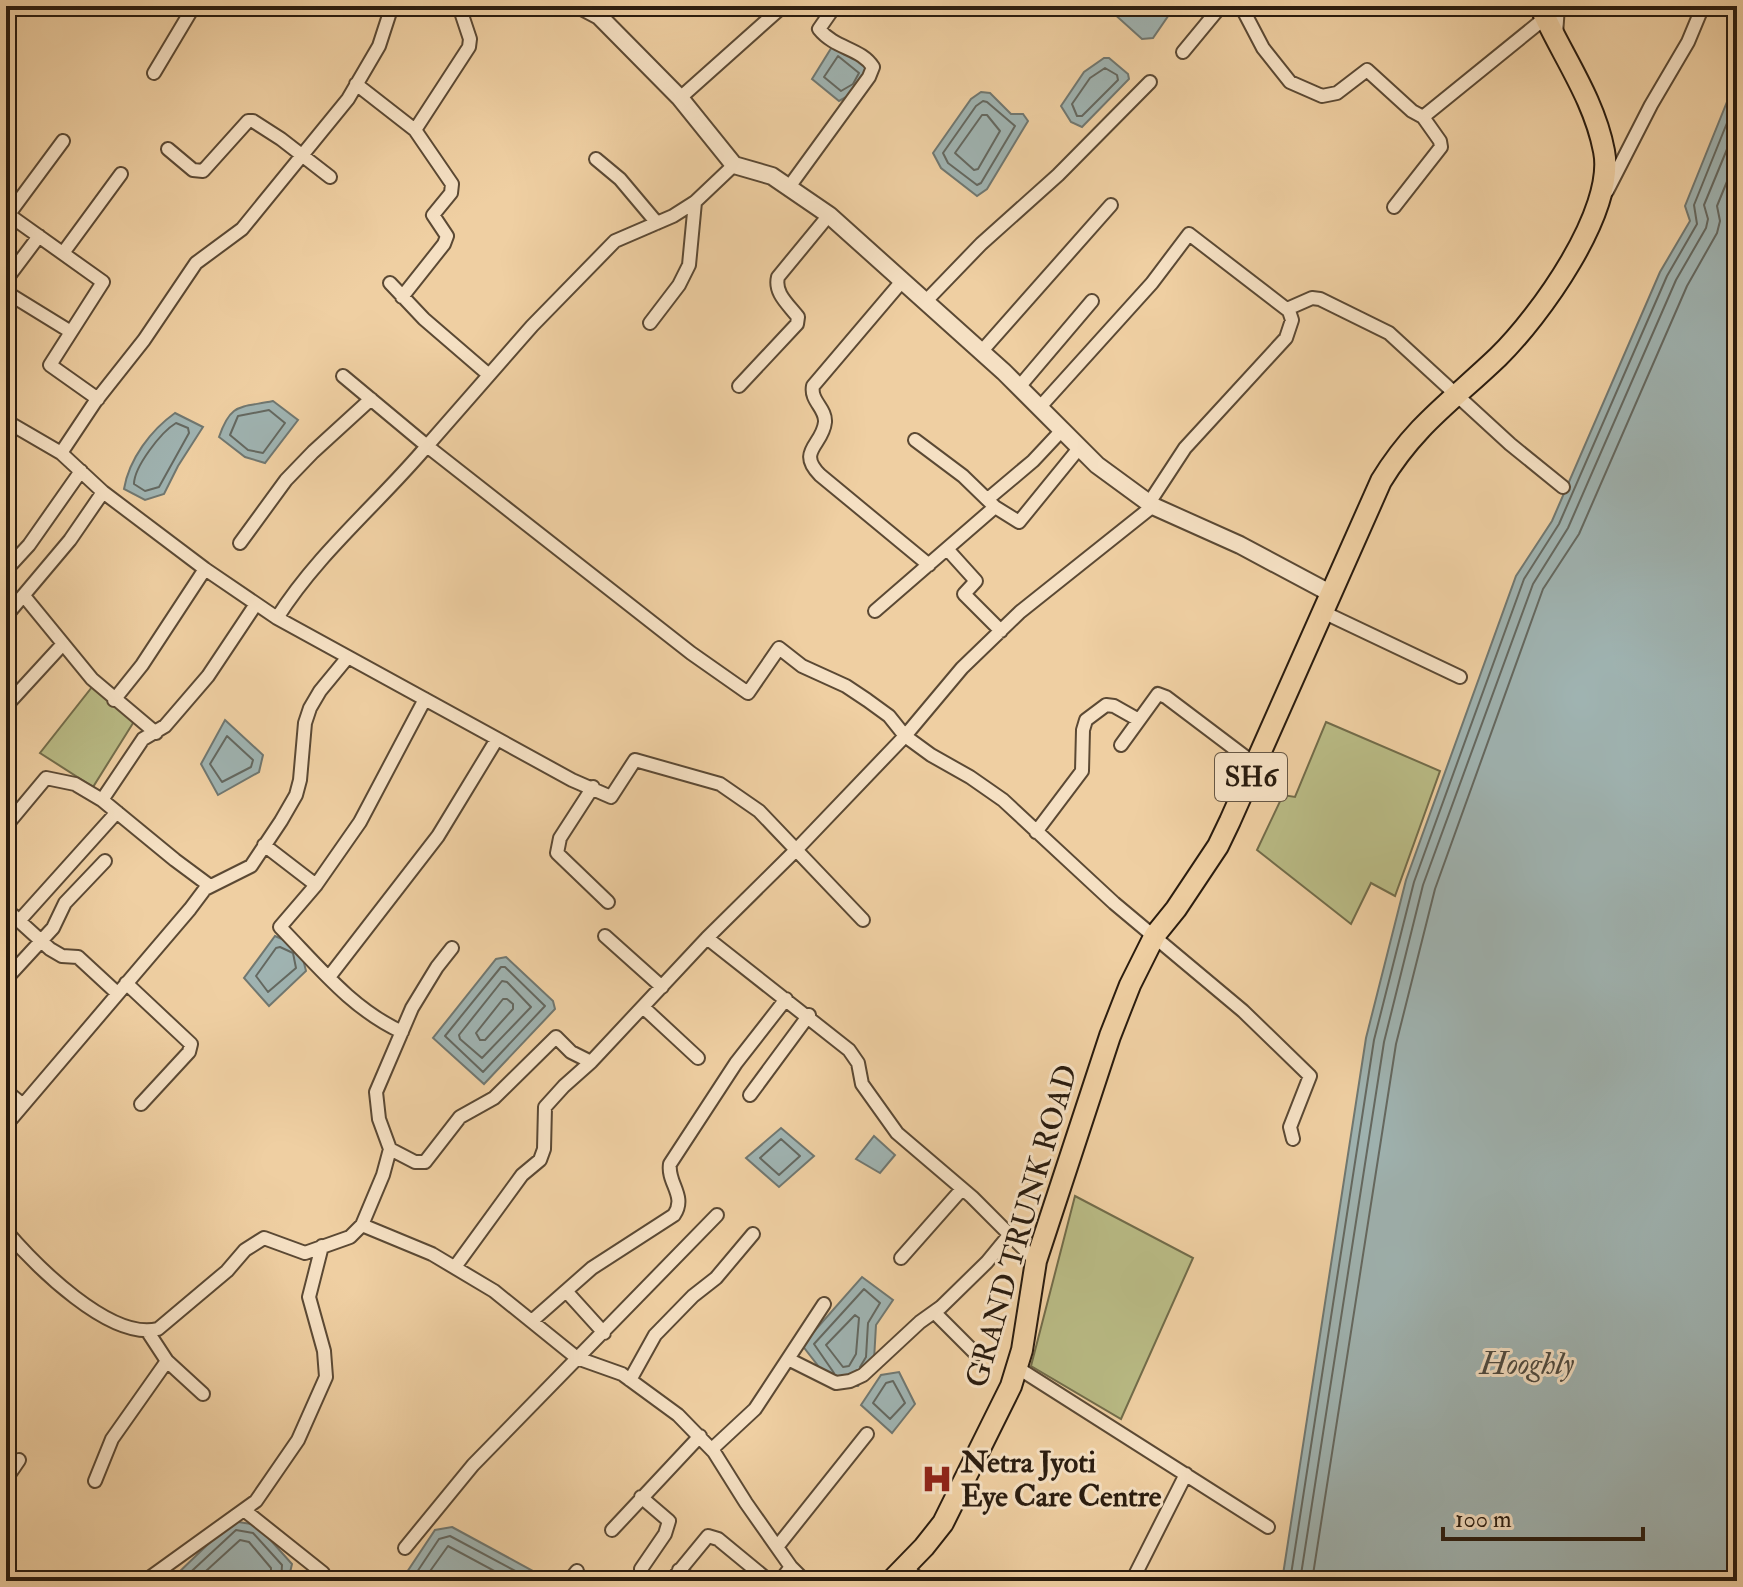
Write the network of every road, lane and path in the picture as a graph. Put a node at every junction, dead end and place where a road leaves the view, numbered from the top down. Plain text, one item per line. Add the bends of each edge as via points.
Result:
1 (13, 6) edge
2 (194, 6) edge
3 (392, 6) edge
4 (459, 6) edge
5 (580, 6) edge
6 (783, 6) edge
7 (835, 6) edge
8 (1221, 6) edge
9 (1241, 6) edge
10 (1703, 6) edge
11 (604, 11) edge
12 (1554, 15) edge
13 (6, 20) edge
14 (1183, 52) dead end
15 (154, 73) dead end
16 (1150, 82) dead end
17 (356, 84) junction
18 (680, 98) junction
19 (1423, 117) junction
20 (415, 130) junction
21 (63, 141) dead end
22 (168, 149) dead end
23 (301, 155) junction
24 (596, 159) dead end
25 (734, 165) junction
26 (121, 174) dead end
27 (330, 177) dead end
28 (789, 187) junction
29 (695, 202) junction
30 (1111, 205) dead end
31 (1394, 207) dead end
32 (829, 215) junction
33 (7, 216) edge
34 (1594, 219) junction
35 (657, 223) junction
36 (39, 236) junction
37 (63, 253) junction
38 (6, 280) edge
39 (903, 280) junction
40 (390, 283) dead end
41 (6, 292) edge
42 (402, 297) junction
43 (1092, 301) dead end
44 (925, 302) junction
45 (1287, 309) junction
46 (650, 323) dead end
47 (71, 332) junction
48 (981, 352) junction
49 (489, 375) junction
50 (343, 376) dead end
51 (739, 386) dead end
52 (1019, 387) junction
53 (1454, 394) junction
54 (98, 399) junction
55 (371, 399) junction
56 (1040, 407) junction
57 (7, 424) edge
58 (1063, 429) junction
59 (915, 440) dead end
60 (427, 446) junction
61 (1080, 447) junction
62 (61, 453) junction
63 (81, 471) junction
64 (1563, 487) dead end
65 (103, 492) junction
66 (992, 503) junction
67 (1151, 504) junction
68 (240, 543) dead end
69 (948, 550) junction
70 (929, 565) junction
71 (205, 569) junction
72 (6, 570) edge
73 (24, 596) junction
74 (1326, 602) junction
75 (256, 604) junction
76 (875, 611) dead end
77 (6, 616) edge
78 (277, 618) junction
79 (1001, 631) junction
80 (62, 645) junction
81 (348, 657) junction
82 (1460, 677) dead end
83 (425, 699) junction
84 (114, 700) junction
85 (6, 706) edge
86 (1137, 719) junction
87 (156, 733) junction
88 (905, 736) junction
89 (497, 739) junction
90 (1121, 745) dead end
91 (1256, 765) junction
92 (593, 787) junction
93 (102, 800) junction
94 (117, 812) junction
95 (6, 826) edge
96 (1036, 832) junction
97 (264, 845) junction
98 (795, 851) junction
99 (105, 861) dead end
100 (316, 885) junction
101 (210, 886) junction
102 (608, 902) dead end
103 (6, 909) edge
104 (863, 920) dead end
105 (19, 921) junction
106 (1155, 935) junction
107 (605, 936) dead end
108 (707, 938) junction
109 (41, 941) junction
110 (452, 948) dead end
111 (329, 977) junction
112 (6, 979) edge
113 (662, 987) junction
114 (121, 988) junction
115 (786, 999) junction
116 (643, 1007) junction
117 (809, 1015) junction
118 (402, 1032) junction
119 (698, 1058) dead end
120 (591, 1062) junction
121 (6, 1091) edge
122 (750, 1095) dead end
123 (141, 1104) dead end
124 (23, 1105) junction
125 (6, 1125) edge
126 (1293, 1139) dead end
127 (390, 1149) junction
128 (962, 1189) junction
129 (717, 1215) dead end
130 (362, 1225) junction
131 (6, 1231) edge
132 (753, 1234) dead end
133 (1010, 1234) junction
134 (322, 1246) junction
135 (901, 1258) dead end
136 (1036, 1261) junction
137 (455, 1267) junction
138 (566, 1291) junction
139 (824, 1304) dead end
140 (934, 1312) junction
141 (533, 1320) junction
142 (148, 1332) junction
143 (604, 1333) junction
144 (976, 1354) dead end
145 (577, 1358) junction
146 (788, 1359) junction
147 (167, 1361) junction
148 (1018, 1368) junction
149 (630, 1380) junction
150 (203, 1394) dead end
151 (867, 1434) dead end
152 (700, 1436) junction
153 (712, 1449) junction
154 (19, 1460) dead end
155 (1186, 1474) junction
156 (6, 1479) edge
157 (95, 1481) dead end
158 (641, 1497) junction
159 (244, 1510) junction
160 (1268, 1527) dead end
161 (612, 1530) dead end
162 (777, 1547) junction
163 (405, 1548) dead end
164 (791, 1567) junction
165 (641, 1569) dead end
166 (675, 1575) edge
167 (898, 1575) edge
168 (145, 1581) edge
169 (318, 1581) edge
170 (693, 1581) edge
171 (769, 1581) edge
172 (780, 1581) edge
173 (805, 1581) edge
174 (923, 1581) edge
175 (1132, 1581) edge

1 - 13 street
2 - 15 street
3 - 17 street via 379,46
4 - 20 street via 469,47
5 - 11 street
6 - 18 street
7 - 28 street via 819,29 873,67
8 - 14 street
9 - 19 street via 1263,48 1290,82 1322,96 1337,93 1367,70
10 - 34 street
11 - 18 street
12 - 19 street
12 - 34 main road, GRAND TRUNK ROAD / SH6 via 1605,155 1606,175
16 - 44 street
17 - 20 street
17 - 23 street
18 - 25 street
19 - 31 street via 1441,147
20 - 42 street via 453,188 433,215 447,236 444,244
21 - 33 street
22 - 23 street via 193,170 203,171 253,121
23 - 27 street
23 - 54 street via 242,229 196,263
24 - 35 street
25 - 28 street
25 - 29 street
26 - 37 street
28 - 32 street
29 - 35 street
29 - 46 street via 689,265
30 - 48 street
32 - 39 street
32 - 51 street via 776,282 798,317 797,324
33 - 36 street
34 - 53 main road, GRAND TRUNK ROAD / SH6 via 1518,335
35 - 49 street via 615,241
36 - 37 street
36 - 38 street
37 - 47 street via 103,282
39 - 44 street
39 - 70 street via 813,386 825,425 810,458 820,475
40 - 42 street
41 - 47 street
42 - 49 street
43 - 52 street
44 - 48 street
45 - 53 street via 1316,298 1377,325
45 - 56 street via 1189,234
45 - 67 street via 1292,320 1286,338 1192,440
47 - 54 street via 50,365
48 - 52 street
49 - 60 street
50 - 55 street
52 - 56 street
53 - 64 street
53 - 74 main road, GRAND TRUNK ROAD / SH6 via 1395,457
54 - 62 street
55 - 60 street
55 - 68 street via 286,480
56 - 58 street
57 - 62 street
58 - 61 street
58 - 66 street
59 - 66 street
60 - 78 street via 341,536
60 - 88 street via 748,693 779,648 867,700
61 - 66 street via 1023,520
61 - 67 street
62 - 63 street
63 - 65 street
63 - 72 street
65 - 71 street
65 - 73 street
66 - 69 street
67 - 74 street via 1240,545
67 - 79 street
69 - 70 street
69 - 79 street via 976,581 964,594
70 - 76 street
71 - 75 street
71 - 84 street
73 - 77 street
73 - 80 street
74 - 82 street
74 - 91 main road, GRAND TRUNK ROAD / SH6
75 - 78 street
75 - 87 street via 208,676
78 - 81 street
79 - 88 street
80 - 84 street
80 - 85 street
81 - 83 street
81 - 97 street via 310,708 296,795
83 - 89 street
83 - 100 street via 360,822
84 - 87 street
86 - 90 street
86 - 91 street via 1155,696 1162,695
86 - 96 street via 1106,705 1086,720 1082,771
87 - 93 street via 143,739
88 - 96 street via 989,790
88 - 98 street
89 - 92 street
89 - 111 street via 438,836
91 - 106 main road, GRAND TRUNK ROAD / SH6 via 1218,846
92 - 98 street via 611,797 635,760 720,784 759,811
92 - 102 street via 560,838 557,853
93 - 94 street
93 - 95 street via 75,784 46,778
94 - 101 street
94 - 105 street
96 - 106 street
97 - 100 street
97 - 101 street via 251,866
98 - 104 street
98 - 108 street
99 - 109 street via 65,903
100 - 111 street via 280,927
101 - 114 street
103 - 105 street
105 - 109 street
106 - 126 street via 1310,1076 1290,1127
106 - 136 main road, GRAND TRUNK ROAD / SH6 via 1110,1036
107 - 113 street
108 - 113 street
108 - 115 street
109 - 112 street
109 - 114 street via 56,953 78,957
110 - 118 street
111 - 118 street via 353,1002
113 - 116 street
114 - 123 street via 191,1044
114 - 124 street
115 - 117 street
115 - 138 street via 736,1063 670,1164 679,1196 674,1215
116 - 119 street
116 - 120 street
117 - 122 street
117 - 128 street via 854,1056 862,1084 897,1133
118 - 127 street via 376,1092
120 - 127 street via 556,1037 494,1098 460,1117 425,1162
120 - 137 street via 545,1107 540,1160 522,1175
121 - 124 street
124 - 125 street
127 - 130 street
128 - 133 street
128 - 135 street
129 - 143 street
130 - 134 street via 350,1237
130 - 137 street
131 - 142 street via 90,1310
132 - 149 street via 716,1278 655,1335
133 - 136 street
133 - 140 street
134 - 142 street via 305,1253 264,1238
134 - 159 street via 309,1297 326,1377 298,1440 256,1501
136 - 148 main road, GRAND TRUNK ROAD / SH6
137 - 141 street
138 - 141 street
138 - 143 street
139 - 146 street
140 - 144 street
140 - 146 street via 850,1381 836,1383
141 - 145 street
142 - 147 street
143 - 145 street
145 - 149 street
145 - 163 street via 473,1465
146 - 153 street via 755,1409
147 - 150 street
147 - 157 street via 112,1439
148 - 155 street
148 - 167 main road, GRAND TRUNK ROAD / SH6 via 943,1523
149 - 152 street
151 - 162 street
152 - 153 street
152 - 158 street
153 - 162 street
154 - 156 street
155 - 160 street
155 - 175 street
158 - 161 street
158 - 165 street via 669,1521
159 - 168 street
159 - 169 street via 323,1573
162 - 164 street
164 - 172 street
164 - 173 street
166 - 170 street
166 - 171 street via 708,1536
167 - 174 street

